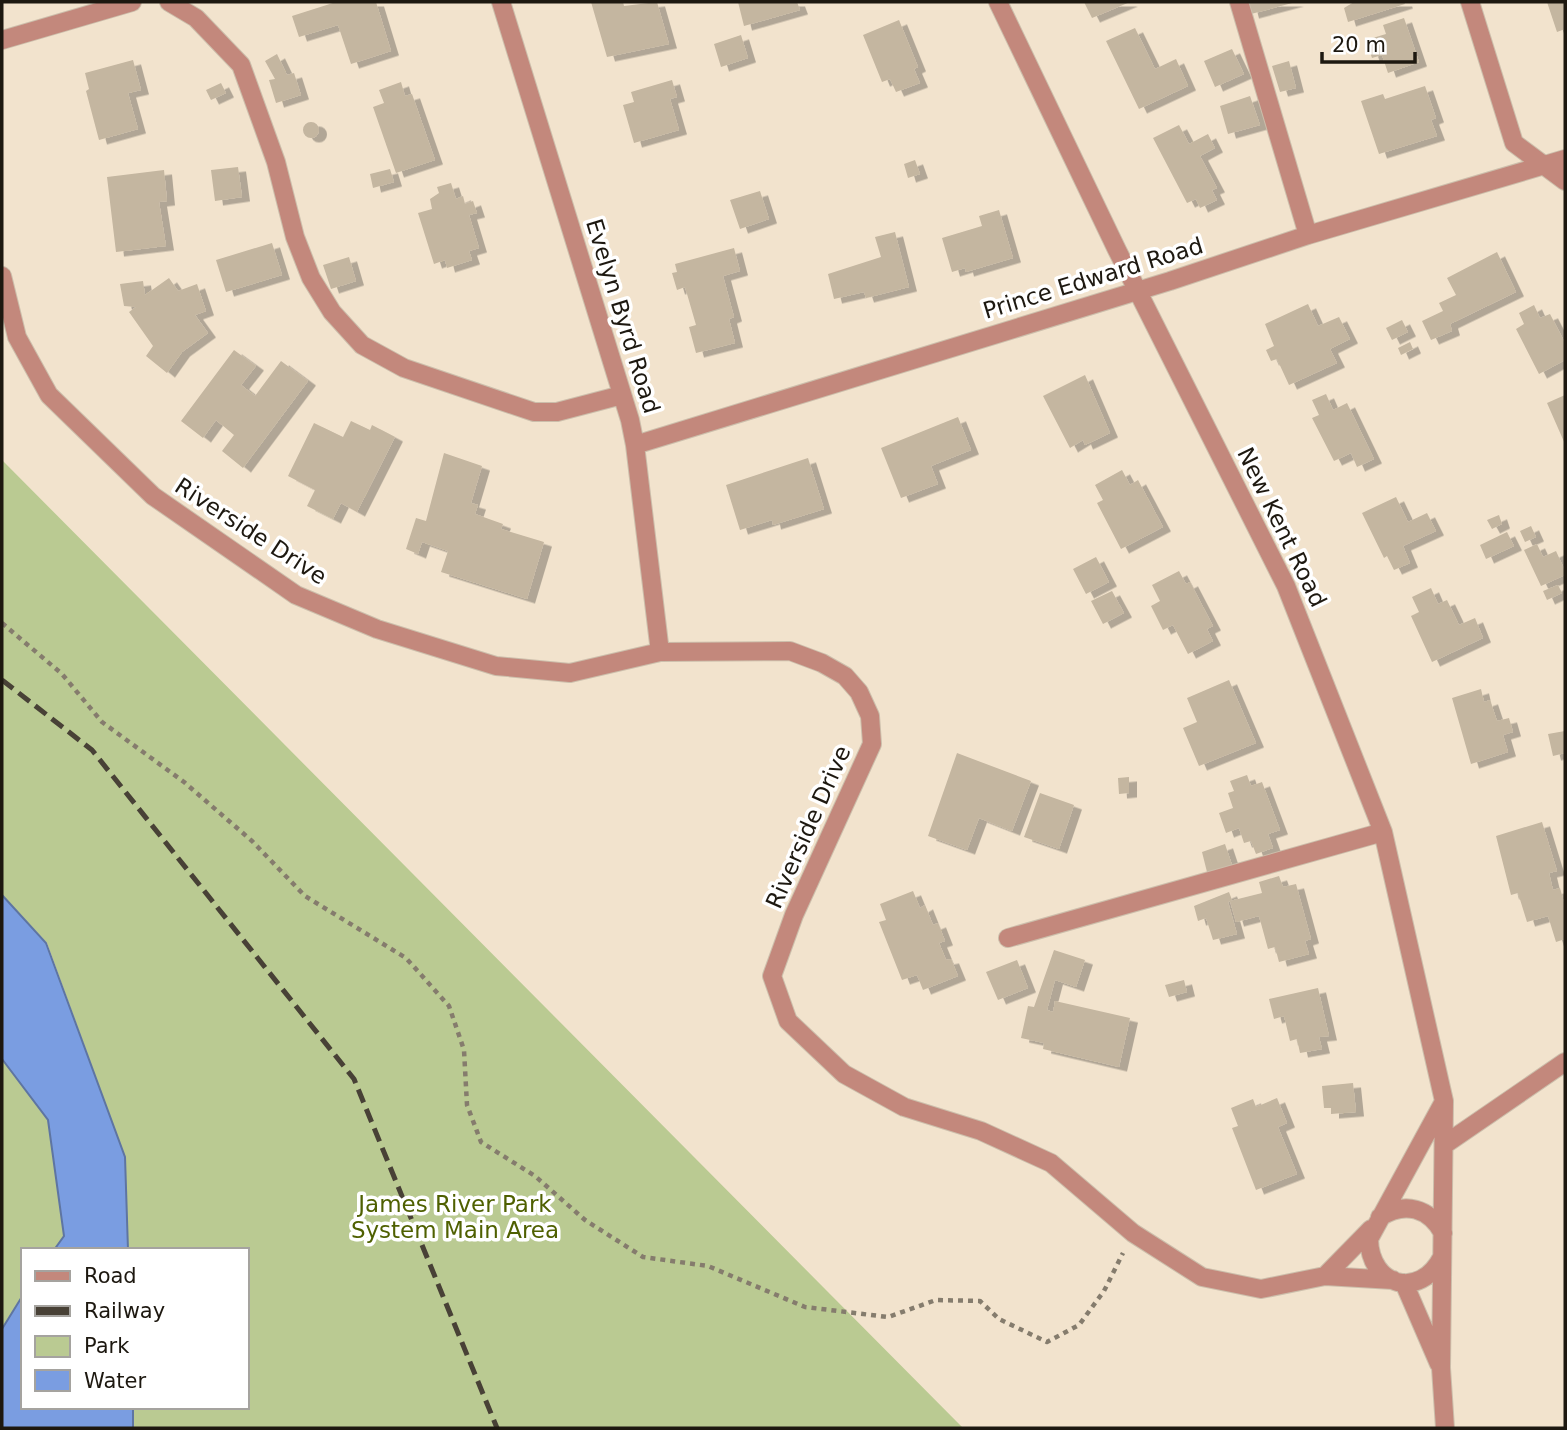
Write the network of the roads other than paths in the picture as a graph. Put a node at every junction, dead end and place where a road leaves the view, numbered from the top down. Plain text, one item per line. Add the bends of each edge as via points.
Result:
1 (132, 2) edge
2 (169, 2) edge
3 (501, 2) edge
4 (998, 2) edge
5 (1239, 2) edge
6 (1470, 2) edge
7 (2, 40) edge
8 (1565, 159) edge
9 (1542, 164) junction
10 (1565, 181) edge
11 (1308, 235) junction
12 (2, 276) edge
13 (1136, 289) junction
14 (622, 395) junction
15 (635, 445) junction
16 (660, 652) junction
17 (1383, 832) junction
18 (1008, 938) dead end
19 (1565, 1062) edge
20 (1444, 1101) junction
21 (1444, 1145) junction
22 (1377, 1222) junction
23 (1443, 1233) junction
24 (1442, 1257) junction
25 (1325, 1276) junction
26 (1399, 1282) junction
27 (1441, 1368) junction
28 (1445, 1428) edge

1 - 7 street
2 - 14 street via 196,18 241,65 311,278 332,312 362,345 404,368 534,412 557,412
3 - 14 street, Evelyn Byrd Road
4 - 13 street, New Kent Road
5 - 11 street
6 - 9 street via 1514,143
8 - 9 street, Prince Edward Road
9 - 10 street
9 - 11 street, Prince Edward Road
11 - 13 street, Prince Edward Road
12 - 16 street, Riverside Drive via 17,337 49,395 153,496 296,595 377,629 496,666 570,673
13 - 15 street, Prince Edward Road
13 - 17 street, New Kent Road via 1286,586
14 - 15 street, Evelyn Byrd Road
15 - 16 street, Evelyn Byrd Road
16 - 25 street, Riverside Drive via 790,651 845,677 859,692 870,716 872,744 794,915 772,976 788,1021 844,1074 904,1107 981,1131 1051,1163 1133,1233 1202,1276 1261,1289
17 - 18 street
17 - 20 street, New Kent Road
19 - 21 street
20 - 21 street, New Kent Road
20 - 22 street, New Kent Road
21 - 23 street, New Kent Road
22 - 23 street via 1404,1207 1416,1209 1428,1214
22 - 25 street
22 - 26 street, New Kent Road via 1369,1239 1373,1264
23 - 24 street, New Kent Road
24 - 26 street via 1428,1277
24 - 27 street, New Kent Road
25 - 26 street, Riverside Drive
26 - 27 street, New Kent Road
27 - 28 street, New Kent Road

